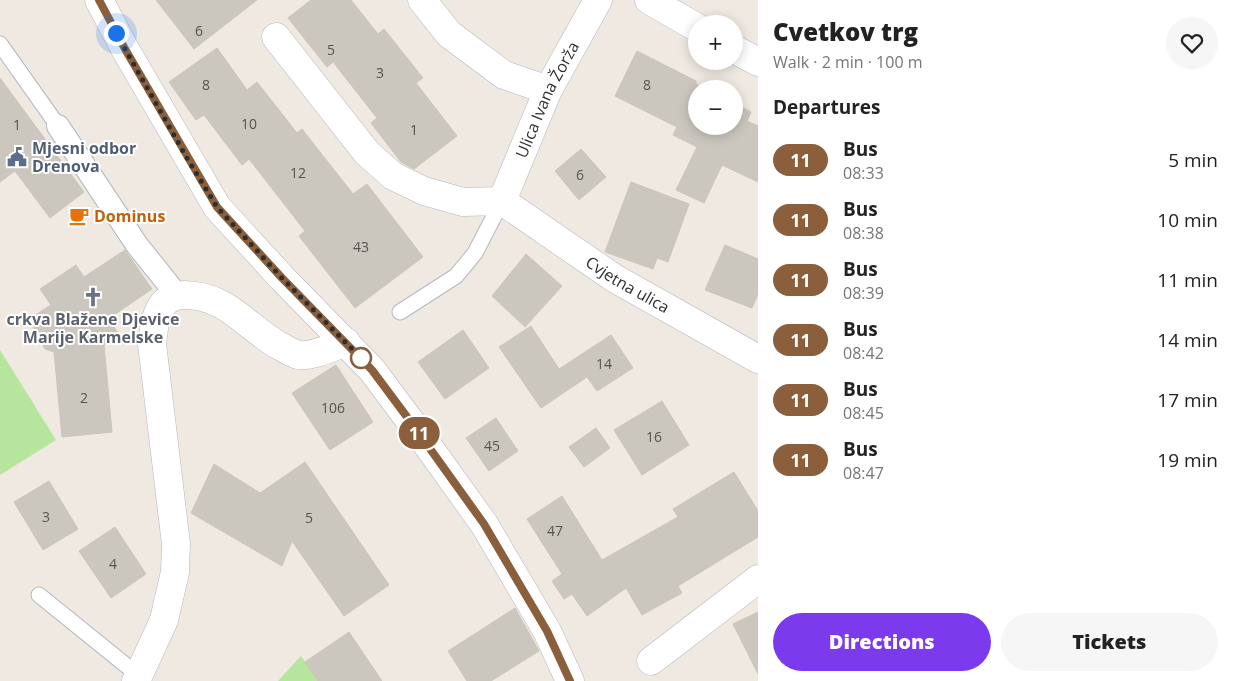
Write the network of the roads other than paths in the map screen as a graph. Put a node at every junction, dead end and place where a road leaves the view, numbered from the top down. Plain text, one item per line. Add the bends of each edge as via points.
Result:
1 (99, 0) edge
2 (422, 0) edge
3 (598, 0) edge
4 (649, 0) edge
5 (688, 22) edge
6 (276, 37) dead end
7 (0, 44) edge
8 (743, 54) edge
9 (758, 62) edge
10 (548, 90) junction
11 (58, 126) joint
12 (502, 202) junction
13 (177, 295) junction
14 (400, 312) dead end
15 (346, 342) junction
16 (758, 359) edge
17 (758, 579) edge
18 (40, 595) dead end
19 (651, 661) dead end
20 (137, 678) edge
21 (570, 681) edge

1 - 15 street via 217,207
2 - 10 street via 449,34 504,75
3 - 10 street, Ulica Ivana Žorža
4 - 5 street
6 - 12 street via 367,153 393,176 424,191 463,202
7 - 11 lane
8 - 9 street
10 - 12 street, Ulica Ivana Žorža
11 - 13 street via 140,249
12 - 14 lane via 475,252 456,276
12 - 16 street, Cvjetna ulica via 614,278
13 - 15 street via 199,295 228,306 272,342 298,354
13 - 20 street via 166,302 155,317 152,344 176,544 175,572 164,620
15 - 21 street via 372,370 484,524 547,631
17 - 19 street
18 - 20 lane

